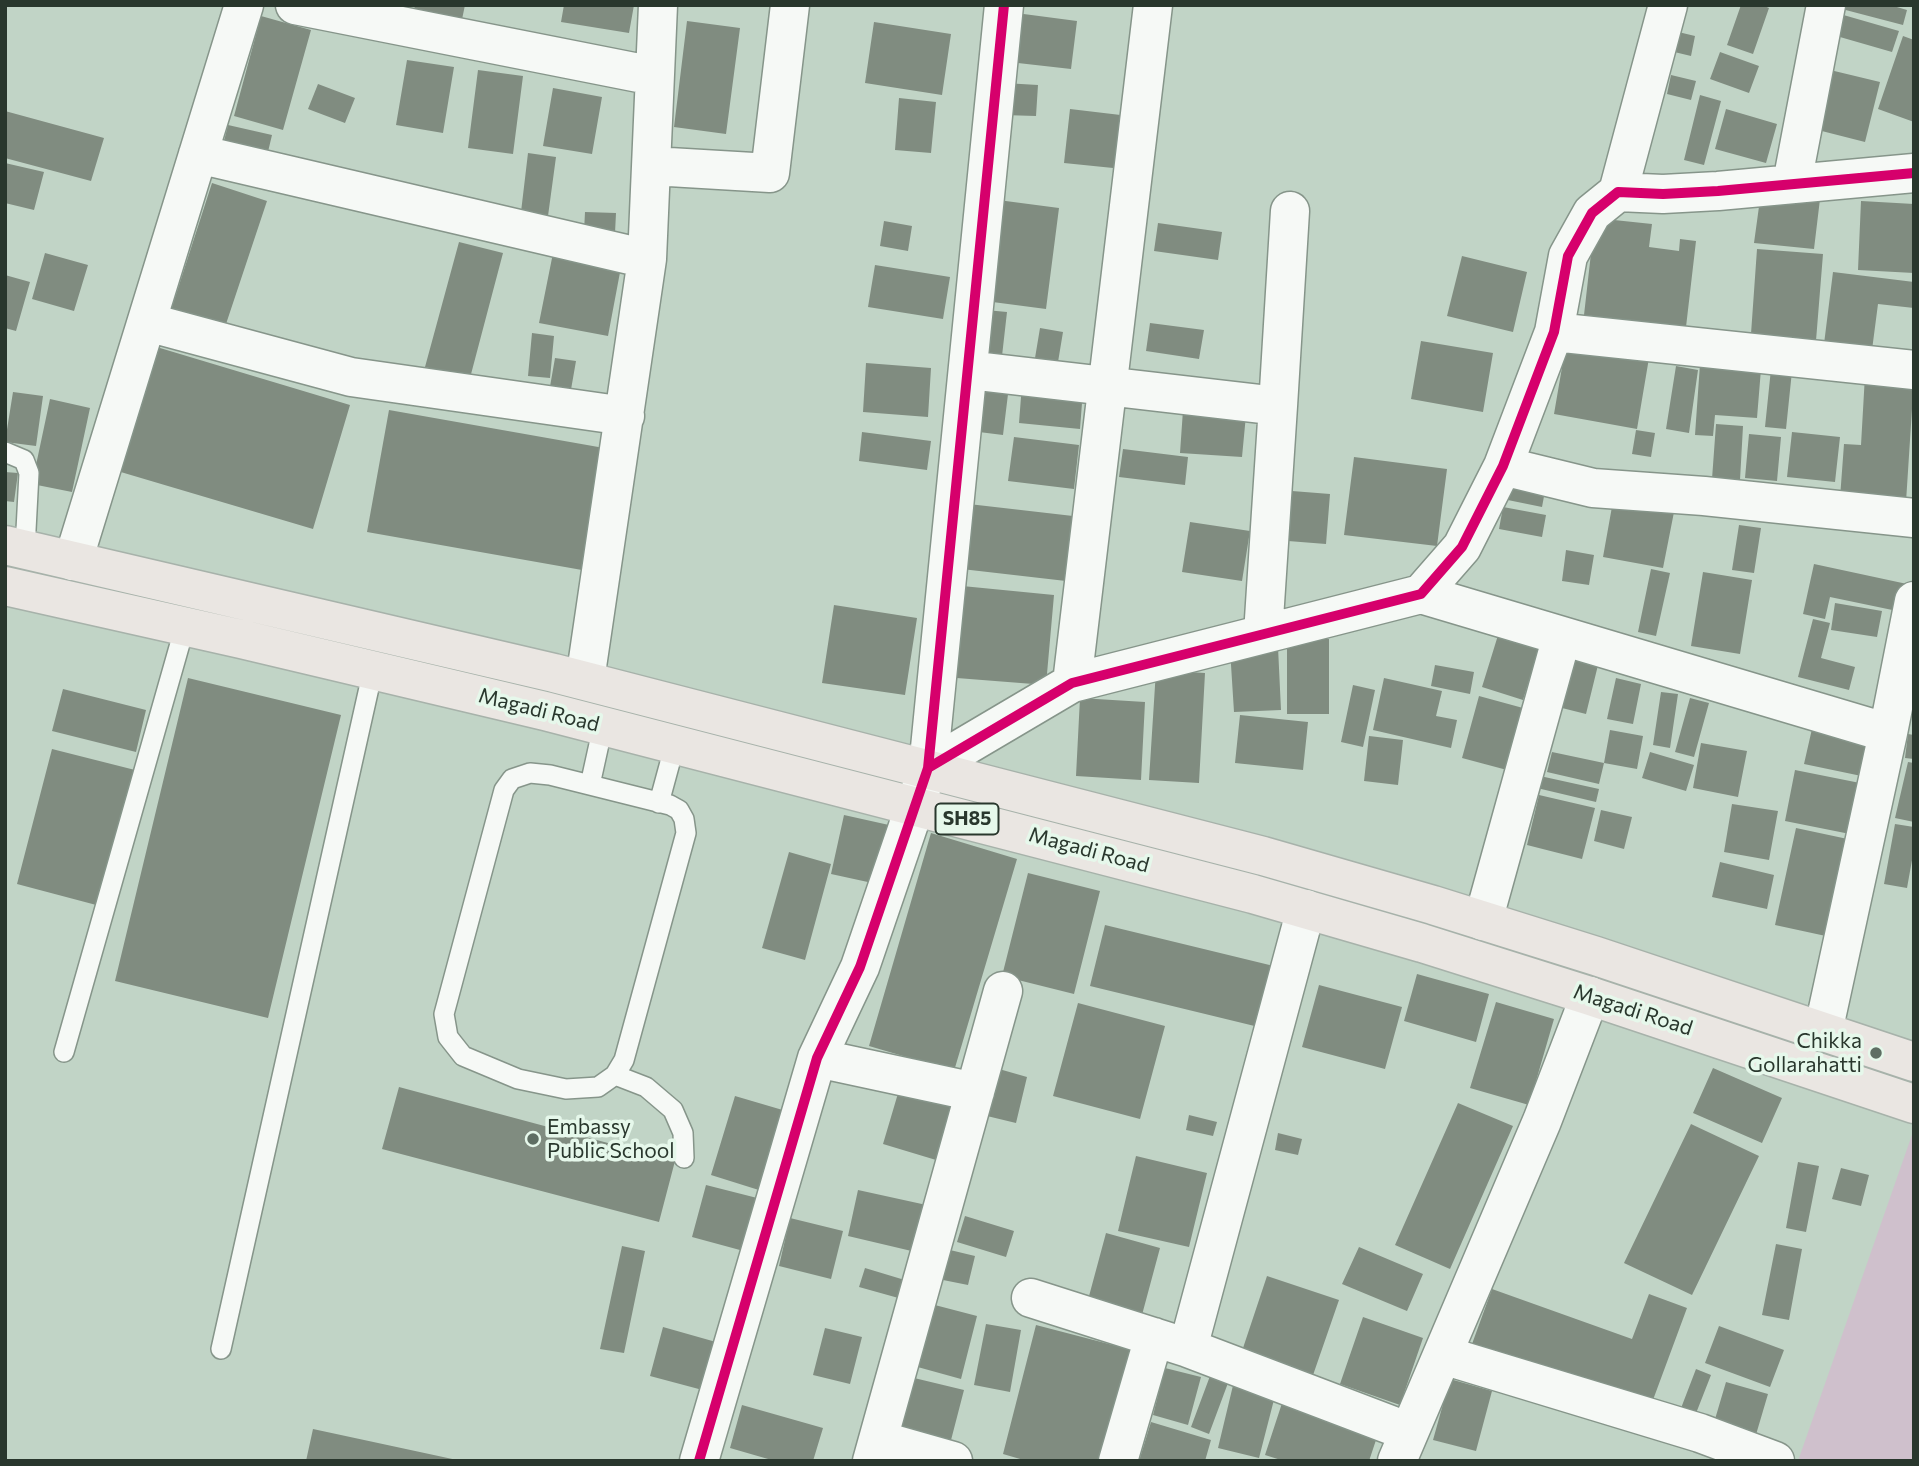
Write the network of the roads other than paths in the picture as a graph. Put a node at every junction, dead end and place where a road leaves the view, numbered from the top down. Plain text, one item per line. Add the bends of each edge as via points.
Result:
1 (244, 5) edge
2 (295, 5) edge
3 (659, 5) edge
4 (790, 5) edge
5 (1004, 5) edge
6 (1153, 5) edge
7 (1668, 5) edge
8 (1826, 5) edge
9 (654, 76) junction
10 (198, 154) junction
11 (652, 166) junction
12 (1914, 173) edge
13 (1792, 183) junction
14 (1618, 192) junction
15 (1290, 211) dead end
16 (647, 258) junction
17 (147, 322) junction
18 (1554, 332) junction
19 (968, 370) junction
20 (1914, 370) edge
21 (1107, 386) junction
22 (1278, 406) junction
23 (625, 416) junction
24 (5, 452) edge
25 (1503, 466) junction
26 (1914, 518) edge
27 (15, 547) edge
28 (73, 561) junction
29 (5, 586) edge
30 (1422, 594) junction
31 (1914, 601) edge
32 (185, 626) junction
33 (1263, 634) junction
34 (1562, 636) junction
35 (373, 670) junction
36 (585, 681) junction
37 (1072, 683) junction
38 (603, 726) junction
39 (1888, 733) junction
40 (674, 744) junction
41 (928, 768) junction
42 (590, 785) junction
43 (659, 803) junction
44 (916, 806) junction
45 (1306, 909) junction
46 (1483, 921) junction
47 (1003, 990) dead end
48 (1590, 996) junction
49 (1823, 1032) junction
50 (64, 1052) dead end
51 (817, 1058) junction
52 (1914, 1062) edge
53 (615, 1075) junction
54 (975, 1092) junction
55 (1914, 1104) edge
56 (684, 1158) dead end
57 (1031, 1298) dead end
58 (1171, 1343) junction
59 (222, 1349) dead end
60 (1443, 1355) junction
61 (1403, 1446) edge
62 (876, 1451) edge
63 (699, 1461) edge
64 (953, 1461) edge
65 (1118, 1461) edge
66 (1775, 1461) edge

1 - 10 street
2 - 9 street
3 - 9 street
4 - 11 street via 770,173
5 - 19 street
6 - 21 street
7 - 14 street
8 - 13 street
9 - 11 street
10 - 16 street
10 - 17 street
11 - 16 street
12 - 13 street
13 - 14 street via 1663,194
14 - 18 street via 1592,213 1568,256
15 - 22 street
16 - 23 street
17 - 23 street via 351,377
17 - 28 street
18 - 20 street
18 - 25 street
19 - 21 street
19 - 41 street
21 - 22 street
21 - 37 street
22 - 33 street
23 - 36 street
24 - 27 lane via 24,460 29,473
25 - 26 street via 1593,488
25 - 30 street via 1461,547
27 - 28 main road, Magadi Road / SH85
28 - 36 main road, Magadi Road / SH85
29 - 32 main road, Magadi Road / SH85
30 - 33 street
30 - 34 street
31 - 39 street
32 - 35 main road, Magadi Road / SH85
32 - 50 lane
33 - 37 street
34 - 39 street
34 - 46 street
35 - 38 main road, Magadi Road / SH85
35 - 59 lane
36 - 41 main road, Magadi Road / SH85
37 - 41 street
38 - 40 main road, Magadi Road / SH85
38 - 42 lane
39 - 49 street
40 - 43 lane
40 - 44 main road, Magadi Road / SH85
41 - 44 street
41 - 46 main road, Magadi Road / SH85 via 1250,852
42 - 43 lane
42 - 53 lane via 530,773 512,779 504,790 444,1014 448,1037 463,1056 518,1079 566,1089 598,1087
43 - 53 lane via 679,810 686,833 624,1060
44 - 45 main road, Magadi Road / SH85
44 - 51 street via 860,967
45 - 48 main road, Magadi Road / SH85
45 - 58 street
46 - 49 main road, Magadi Road / SH85
47 - 54 street
48 - 55 main road, Magadi Road / SH85
48 - 60 street
49 - 52 main road, Magadi Road / SH85
51 - 54 street
51 - 63 street
53 - 56 lane via 646,1087 673,1110 683,1133
54 - 62 street
57 - 58 street
58 - 61 street
58 - 65 street
60 - 61 street
60 - 66 street via 1700,1433
62 - 64 street

